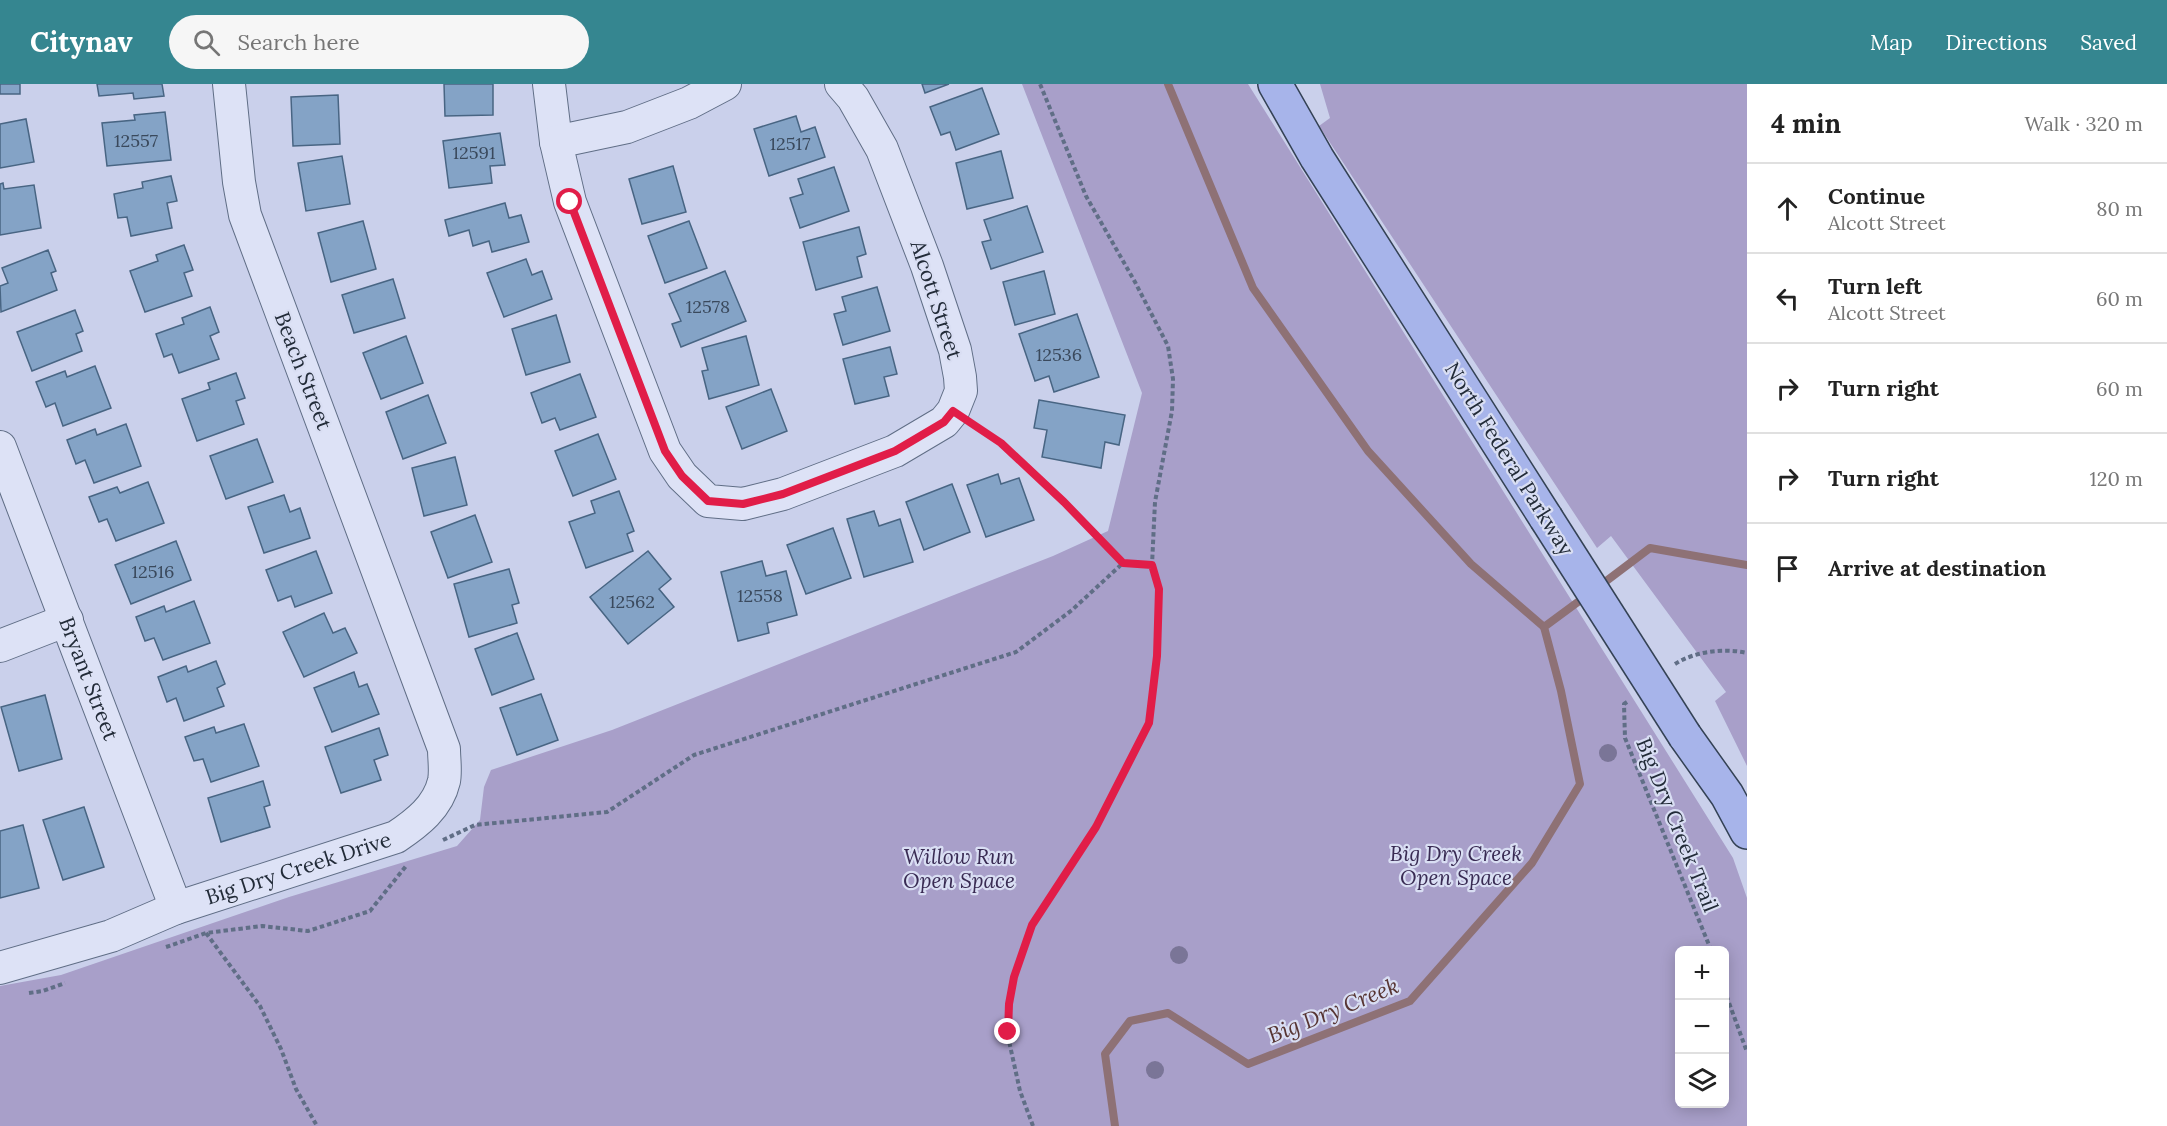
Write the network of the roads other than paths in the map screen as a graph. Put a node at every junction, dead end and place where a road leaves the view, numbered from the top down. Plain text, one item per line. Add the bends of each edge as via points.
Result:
1 (229, 84) edge
2 (549, 84) edge
3 (725, 84) edge
4 (841, 84) edge
5 (1275, 84) edge
6 (556, 142) junction
7 (0, 447) edge
8 (67, 620) junction
9 (0, 646) edge
10 (408, 651) joint
11 (1747, 832) edge
12 (176, 908) junction
13 (0, 968) edge

1 - 10 street, Beach Street via 245,215
2 - 6 street
3 - 6 street via 627,127
4 - 6 street, Alcott Street via 854,98 882,149 955,350 961,391 944,422 895,451 783,494 743,504 708,501 682,476 665,451 570,202
5 - 11 main road, North Federal Parkway, bridge via 1317,158
7 - 8 street, Bryant Street
8 - 9 street
8 - 12 street, Bryant Street
10 - 12 street, Big Dry Creek Drive via 444,748 444,781 435,803 418,822 396,837
12 - 13 street, Big Dry Creek Drive via 111,936

